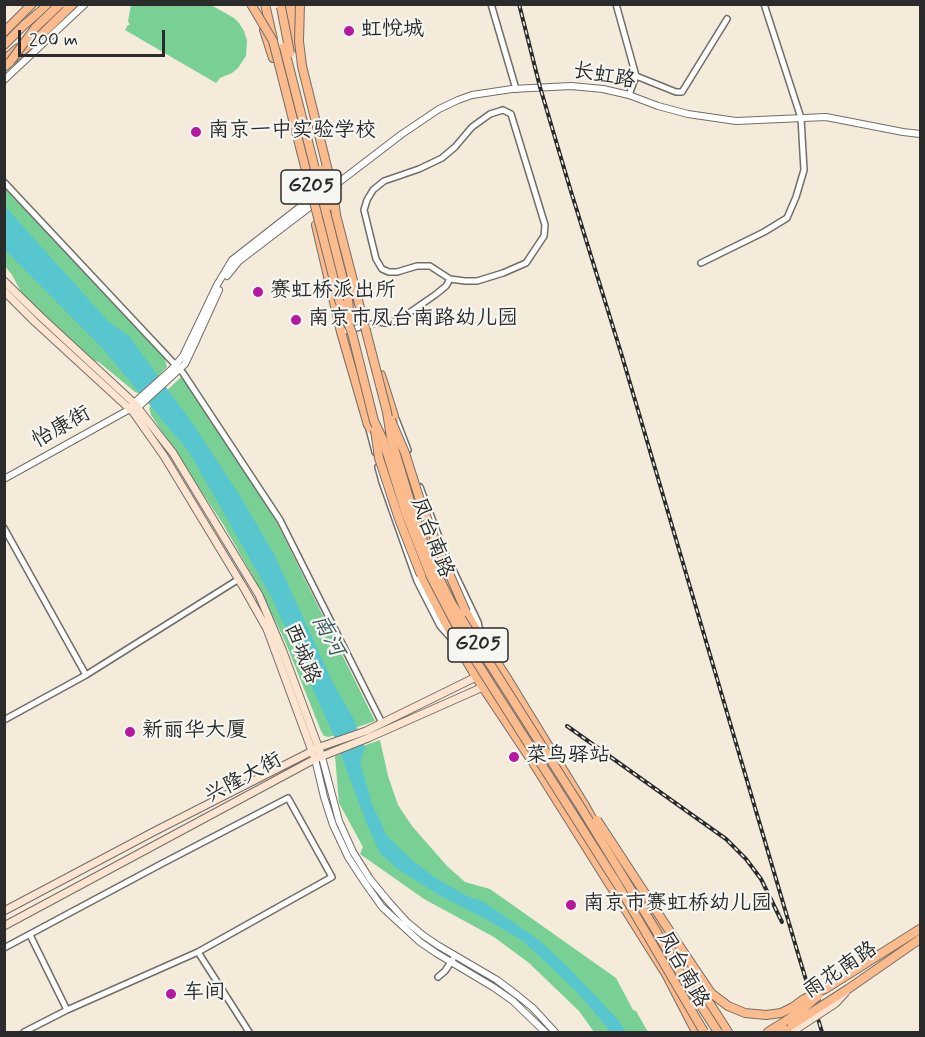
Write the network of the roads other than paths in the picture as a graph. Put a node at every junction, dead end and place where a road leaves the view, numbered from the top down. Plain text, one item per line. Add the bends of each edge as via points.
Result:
1 (32, 4) edge
2 (39, 4) edge
3 (49, 4) edge
4 (60, 4) edge
5 (66, 4) edge
6 (73, 4) edge
7 (85, 4) edge
8 (253, 4) edge
9 (266, 4) edge
10 (279, 4) edge
11 (286, 4) edge
12 (293, 4) edge
13 (300, 4) edge
14 (491, 4) edge
15 (616, 4) edge
16 (764, 4) edge
17 (728, 19) dead end
18 (24, 25) junction
19 (4, 32) edge
20 (273, 41) junction
21 (4, 45) edge
22 (6, 63) edge
23 (302, 66) junction
24 (636, 76) junction
25 (4, 80) edge
26 (516, 89) junction
27 (629, 95) junction
28 (801, 118) junction
29 (921, 134) edge
30 (4, 182) edge
31 (331, 188) junction
32 (311, 202) junction
33 (336, 215) junction
34 (701, 262) dead end
35 (450, 279) junction
36 (4, 281) edge
37 (4, 291) edge
38 (367, 325) junction
39 (341, 332) junction
40 (352, 333) junction
41 (177, 367) junction
42 (136, 406) junction
43 (391, 414) junction
44 (371, 423) junction
45 (4, 479) edge
46 (4, 528) edge
47 (238, 579) junction
48 (481, 638) junction
49 (456, 644) junction
50 (499, 667) junction
51 (86, 675) junction
52 (476, 677) junction
53 (507, 678) junction
54 (483, 687) junction
55 (4, 720) edge
56 (382, 723) junction
57 (367, 734) junction
58 (320, 747) junction
59 (317, 756) junction
60 (328, 796) junction
61 (584, 804) junction
62 (4, 910) edge
63 (4, 926) edge
64 (921, 929) edge
65 (30, 934) junction
66 (921, 939) edge
67 (4, 948) edge
68 (198, 952) junction
69 (455, 956) junction
70 (451, 962) junction
71 (438, 977) dead end
72 (825, 989) junction
73 (848, 989) junction
74 (67, 1010) junction
75 (24, 1032) edge
76 (249, 1032) edge
77 (544, 1032) edge
78 (555, 1032) edge
79 (696, 1032) edge
80 (704, 1032) edge
81 (718, 1032) edge
82 (728, 1032) edge
83 (768, 1032) edge
84 (782, 1032) edge
85 (794, 1032) edge

1 - 19 main road
2 - 18 main road
3 - 18 main road
4 - 22 main road, bridge
5 - 22 main road
6 - 22 main road, bridge
7 - 25 street
8 - 20 main road, bridge
8 - 32 main road, 凤台南路 via 271,49
9 - 20 main road, G205
10 - 33 main road, bridge via 327,195
10 - 40 main road, bridge via 288,64 348,299
11 - 23 main road, bridge
12 - 31 main road, 凤台南路
13 - 23 main road, bridge
14 - 26 street
15 - 24 street
16 - 28 street
17 - 24 street via 682,92
18 - 21 main road
20 - 40 main road, 凤台南路 / G205, bridge via 339,300
23 - 33 main road, bridge
24 - 27 street
26 - 27 street, 长虹路 via 571,86
26 - 31 street, 长虹路 via 472,95 439,110
27 - 28 street, 长虹路 via 688,114 736,121
28 - 29 street, 长虹路 via 826,117
28 - 34 street via 804,170 787,218
30 - 41 street
31 - 32 street, 长虹路
31 - 38 main road, 凤台南路
32 - 39 main road, 凤台南路
32 - 41 street, 长虹路 via 232,260
33 - 43 main road, 凤台南路 / G205, bridge
35 - 35 street via 477,280 521,266 544,236 543,216 511,114 503,110 472,127 442,158 384,181 373,190 364,210 382,269 397,272 430,266
35 - 38 street via 403,320
36 - 42 main road, 西城路
37 - 42 main road, 西城路 via 35,322
38 - 39 street
38 - 43 main road, 凤台南路
39 - 44 main road, 凤台南路
40 - 44 main road, 凤台南路 / G205, bridge
41 - 42 street, 怡康街
41 - 56 street via 280,520
42 - 45 street, 怡康街
42 - 47 main road, 西城路
42 - 58 main road, 西城路 via 173,453 259,595
43 - 48 main road, bridge via 433,537
43 - 48 main road, 凤台南路 via 394,435 430,544 472,630
43 - 81 main road, 凤台南路 / G205, bridge via 391,438 412,508 452,604
44 - 49 main road, 凤台南路 via 410,543
44 - 49 main road, bridge via 399,519 421,575
44 - 80 main road, 凤台南路 / G205, bridge via 383,440 418,546 459,633 618,885
46 - 51 street
47 - 51 street
47 - 59 main road, 西城路 via 267,629
48 - 50 main road, 凤台南路
49 - 52 main road, 凤台南路
50 - 52 main road, 兴隆大街
50 - 53 main road, 凤台南路
51 - 55 street
52 - 54 main road, 凤台南路
52 - 56 main road, 兴隆大街
53 - 54 main road, 兴隆大街
53 - 61 main road, 凤台南路
54 - 57 main road, 兴隆大街
54 - 79 main road, 凤台南路 via 666,974
56 - 57 main road, 兴隆大街
57 - 58 main road, 兴隆大街
57 - 59 main road, 兴隆大街 via 336,751
58 - 59 main road, 西城路
59 - 60 street, 西城路
59 - 62 main road, 兴隆大街 via 155,831
59 - 63 main road, 兴隆大街
60 - 69 street, 西城路 via 370,879 406,921
60 - 70 street, 西城路 via 333,825 364,883 420,942
61 - 72 main road, 凤台南路, bridge via 711,993 745,1013 766,1015 781,1013
61 - 82 main road, 凤台南路
64 - 72 main road, 雨花南路
65 - 67 street
65 - 68 street via 288,798 332,877
65 - 74 street
66 - 73 main road, 雨花南路
68 - 74 street
68 - 76 street
69 - 70 street
69 - 78 street, 西城路 via 517,995
70 - 71 street
70 - 77 street, 西城路 via 513,1001
72 - 83 main road, bridge
73 - 84 main road, 雨花南路, bridge
73 - 85 main road, bridge via 836,1003
74 - 75 street

